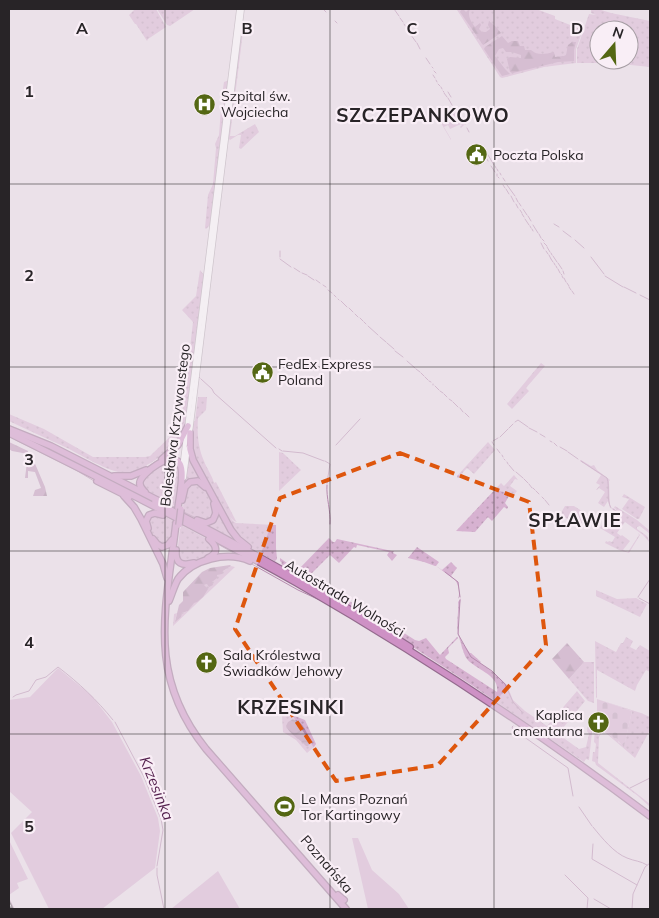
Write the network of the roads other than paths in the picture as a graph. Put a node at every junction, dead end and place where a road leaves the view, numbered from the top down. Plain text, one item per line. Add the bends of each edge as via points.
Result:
1 (240, 9) edge
2 (230, 78) junction
3 (225, 80) dead end
4 (188, 426) junction
5 (9, 431) edge
6 (190, 433) junction
7 (63, 460) junction
8 (101, 471) junction
9 (182, 476) junction
10 (114, 490) junction
11 (182, 496) junction
12 (153, 497) junction
13 (179, 509) junction
14 (163, 515) junction
15 (197, 520) junction
16 (177, 524) junction
17 (175, 533) junction
18 (209, 539) junction
19 (250, 548) junction
20 (176, 550) junction
21 (250, 561) junction
22 (322, 593) junction
23 (167, 594) junction
24 (169, 601) junction
25 (338, 608) junction
26 (264, 813) junction
27 (650, 814) edge
28 (338, 896) junction
29 (344, 900) dead end
30 (346, 909) edge
31 (350, 909) edge

1 - 2 main road, Bolesława Krzywoustego
1 - 6 main road, Bolesława Krzywoustego
2 - 3 main road
2 - 4 main road, Bolesława Krzywoustego
4 - 8 highway via 175,448 142,472 120,477
4 - 9 main road, Bolesława Krzywoustego
5 - 7 highway, Autostrada Wolności
5 - 8 highway via 44,443
5 - 22 highway, Autostrada Wolności via 181,515
6 - 11 main road, Bolesława Krzywoustego
6 - 19 highway via 191,453 199,471 233,534
7 - 10 highway
7 - 25 highway, Autostrada Wolności via 233,548
8 - 12 highway
9 - 12 highway via 175,459 162,462 144,475 140,487
9 - 13 highway, Bolesława Krzywoustego
10 - 14 highway
10 - 23 highway via 130,502 164,566
11 - 13 highway, Bolesława Krzywoustego
11 - 15 highway via 191,481 204,487 216,514 210,522
12 - 15 highway
13 - 16 highway, Bolesława Krzywoustego, bridge
14 - 17 highway via 153,513 146,519 155,541 160,546 167,546
14 - 18 highway
15 - 19 highway
16 - 17 highway, Bolesława Krzywoustego
16 - 20 highway, Bolesława Krzywoustego
17 - 23 highway, Bolesława Krzywoustego
18 - 20 highway via 216,548 213,555 192,564 180,563
18 - 21 highway
19 - 22 highway
20 - 24 highway, Bolesława Krzywoustego
21 - 24 highway via 224,556 195,565 177,581
21 - 25 highway
22 - 27 highway, Autostrada Wolności via 511,713
23 - 26 highway, Bolesława Krzywoustego via 165,654 179,704 198,739
24 - 26 highway, Bolesława Krzywoustego via 168,653 181,703 201,738
25 - 27 highway, Autostrada Wolności via 476,693
26 - 28 highway, Poznańska
26 - 30 highway, Poznańska
28 - 29 highway
28 - 31 highway, Poznańska

